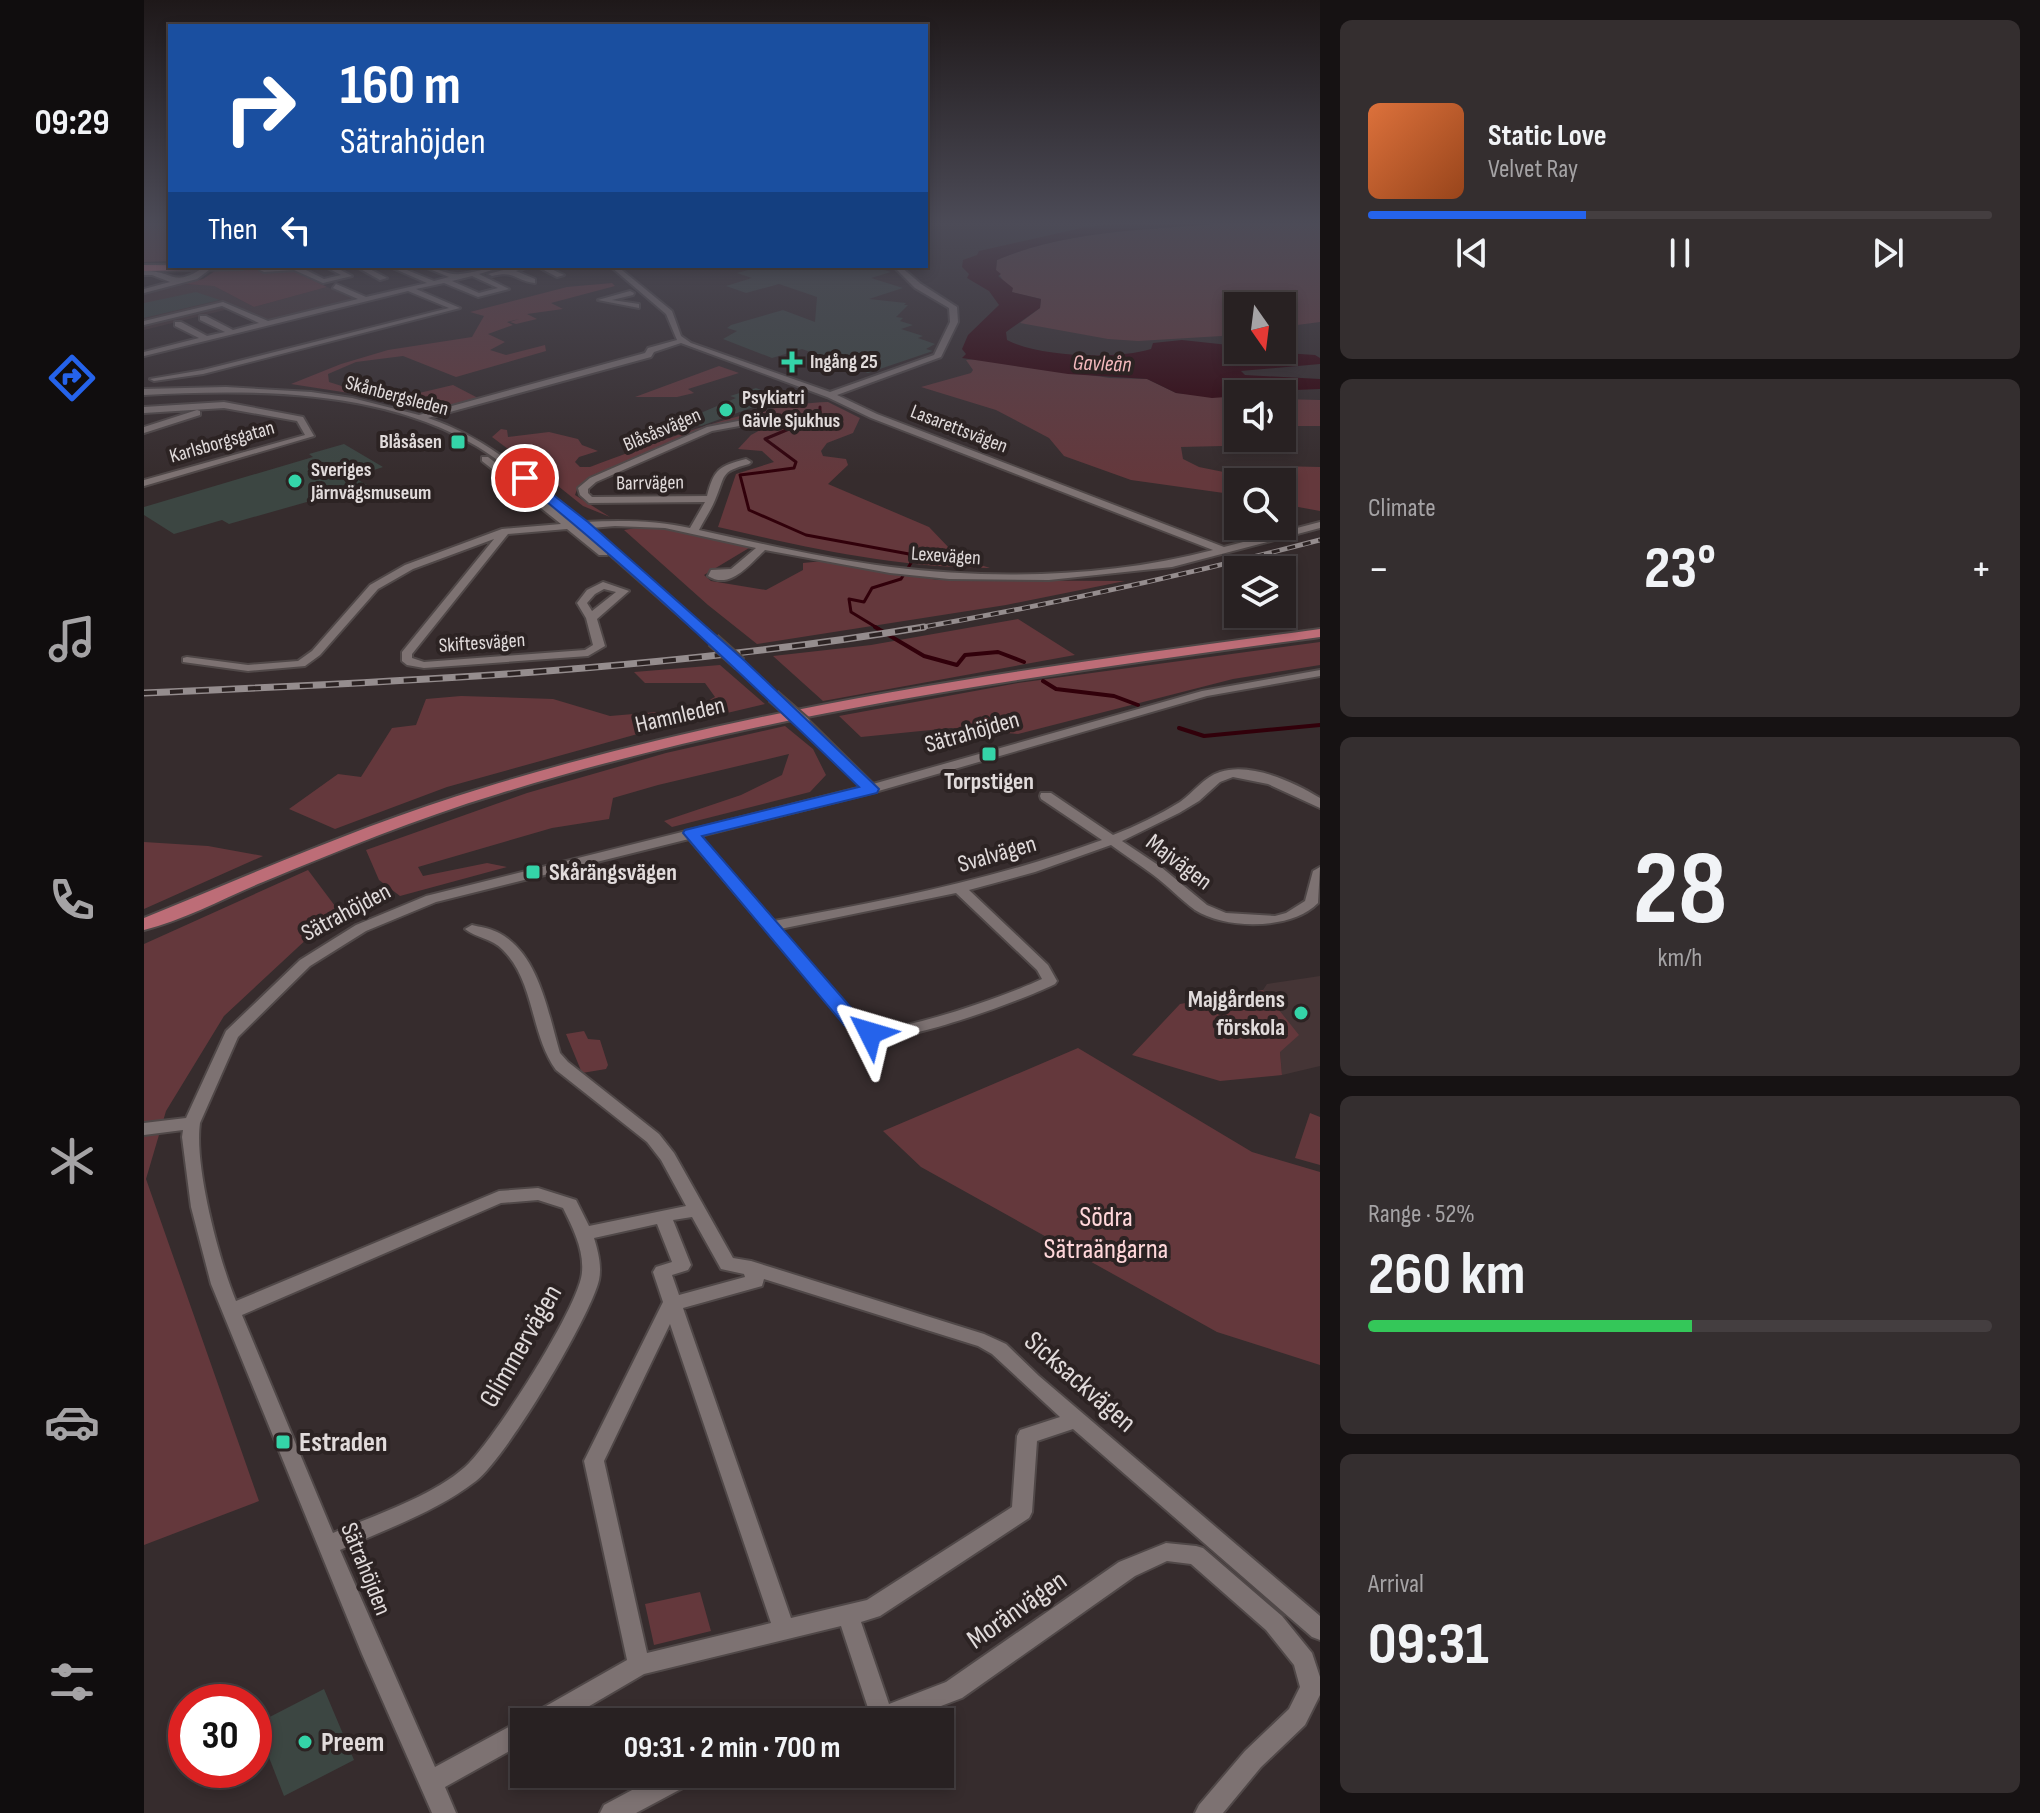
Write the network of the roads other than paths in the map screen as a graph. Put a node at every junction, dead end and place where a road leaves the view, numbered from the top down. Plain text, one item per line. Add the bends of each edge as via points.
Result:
1 (216, 306) edge
2 (227, 306) edge
3 (343, 306) edge
4 (450, 306) edge
5 (660, 306) edge
6 (951, 306) edge
7 (237, 310) junction
8 (203, 318) junction
9 (144, 323) edge
10 (178, 324) junction
11 (267, 324) junction
12 (232, 332) junction
13 (144, 333) edge
14 (206, 339) junction
15 (681, 341) junction
16 (144, 343) edge
17 (159, 350) junction
18 (144, 354) edge
19 (144, 370) edge
20 (154, 379) junction
21 (146, 395) edge
22 (830, 395) junction
23 (224, 405) junction
24 (162, 409) junction
25 (144, 410) edge
26 (774, 417) dead end
27 (177, 418) junction
28 (415, 420) junction
29 (144, 430) edge
30 (746, 462) dead end
31 (144, 483) edge
32 (711, 499) junction
33 (589, 500) joint
34 (584, 525) junction
35 (1320, 525) edge
36 (569, 527) junction
37 (694, 530) junction
38 (505, 531) junction
39 (763, 547) junction
40 (1225, 551) junction
41 (732, 572) dead end
42 (637, 575) junction
43 (591, 618) dead end
44 (1320, 633) edge
45 (187, 660) dead end
46 (1320, 673) edge
47 (871, 789) junction
48 (1046, 796) dead end
49 (1320, 804) edge
50 (691, 833) junction
51 (1112, 840) junction
52 (1320, 871) edge
53 (959, 888) junction
54 (144, 926) edge
55 (771, 926) junction
56 (472, 929) dead end
57 (192, 1123) junction
58 (144, 1129) edge
59 (697, 1210) junction
60 (663, 1216) junction
61 (583, 1234) junction
62 (751, 1268) junction
63 (671, 1304) junction
64 (232, 1311) junction
65 (1078, 1419) junction
66 (329, 1545) junction
67 (848, 1615) junction
68 (784, 1630) junction
69 (1320, 1630) edge
70 (639, 1665) junction
71 (564, 1708) edge
72 (873, 1708) edge
73 (907, 1708) edge
74 (510, 1739) edge
75 (429, 1783) junction
76 (659, 1788) edge
77 (444, 1813) edge
78 (612, 1813) edge
79 (1207, 1813) edge

1 - 9 street
2 - 7 street
3 - 11 street
4 - 20 street via 456,308 211,371
5 - 15 street
6 - 22 street via 954,322 937,357
7 - 8 street
7 - 11 street
8 - 10 street
8 - 12 street
10 - 13 street
10 - 14 street
11 - 12 street
12 - 14 street
14 - 17 street
15 - 22 street, Lasarettsvägen
15 - 28 street via 648,355
16 - 17 street
17 - 18 street
19 - 20 street
20 - 21 street
21 - 28 street, Skånbergsleden via 304,399
22 - 40 street, Lasarettsvägen
23 - 24 street
23 - 27 street
23 - 31 street, Karlsborgsgatan via 300,419 310,436
24 - 25 street
24 - 27 street
26 - 33 street, Blåsåsvägen via 710,429 604,474 583,488
27 - 29 street
28 - 34 street, Skånbergsleden via 487,450
28 - 36 street, Skånbergsleden via 475,452
30 - 32 street via 717,476
32 - 33 street, Barrvägen
32 - 37 street
34 - 36 street, Lexevägen
34 - 37 street, Lexevägen via 636,523
34 - 42 street, Skånbergsleden
35 - 40 street, Lexevägen
36 - 38 street
36 - 42 street, Skånbergsleden
37 - 39 street, Lexevägen
38 - 43 street, Skiftesvägen via 406,659 424,665 588,653 599,646
38 - 45 street via 409,567 374,587 301,664 248,668
39 - 40 street, Lexevägen via 922,574 1075,575 1158,567
39 - 41 street
42 - 47 street, Skånbergsleden, bridge
44 - 54 main road, Hamnleden via 927,689 629,751 371,832
46 - 47 street, Sätrahöjden via 1206,693
47 - 50 street, Sätrahöjden
48 - 51 street, Majvägen
49 - 51 street, Svalvägen via 1288,787 1242,774 1218,777 1163,818
50 - 55 street
50 - 57 street, Sätrahöjden via 431,899 361,928 305,963 231,1035
51 - 52 street, Majvägen via 1202,908 1224,917 1291,916 1311,903
51 - 53 street, Svalvägen
53 - 55 street, Svalvägen
53 - 55 street via 1043,968 1050,981 907,1030 870,1033 852,1022
56 - 59 street, Sicksackvägen via 499,936 512,948 523,965 553,1054 653,1138
57 - 58 street
57 - 64 street, Sätrahöjden via 200,1207
59 - 60 street
59 - 62 street, Sicksackvägen via 727,1264
60 - 61 street
60 - 63 street via 682,1265 662,1272
61 - 64 street, Glimmervägen via 570,1204 538,1194 499,1197
61 - 66 street, Glimmervägen via 591,1279 515,1417 473,1473
62 - 63 street via 756,1281
62 - 65 street, Sicksackvägen via 984,1341
63 - 68 street
63 - 70 street via 594,1461
64 - 66 street, Sätrahöjden
65 - 67 street via 1027,1436 1022,1512 872,1609
65 - 69 street, Sicksackvägen
66 - 75 street, Sätrahöjden
67 - 68 street
67 - 72 street
68 - 70 street
70 - 71 street
73 - 79 street, Moränvägen via 954,1690 1127,1569 1166,1552 1196,1555 1274,1623 1304,1660 1312,1688 1297,1717
74 - 75 street
75 - 77 street, Sätrahöjden
76 - 78 street

